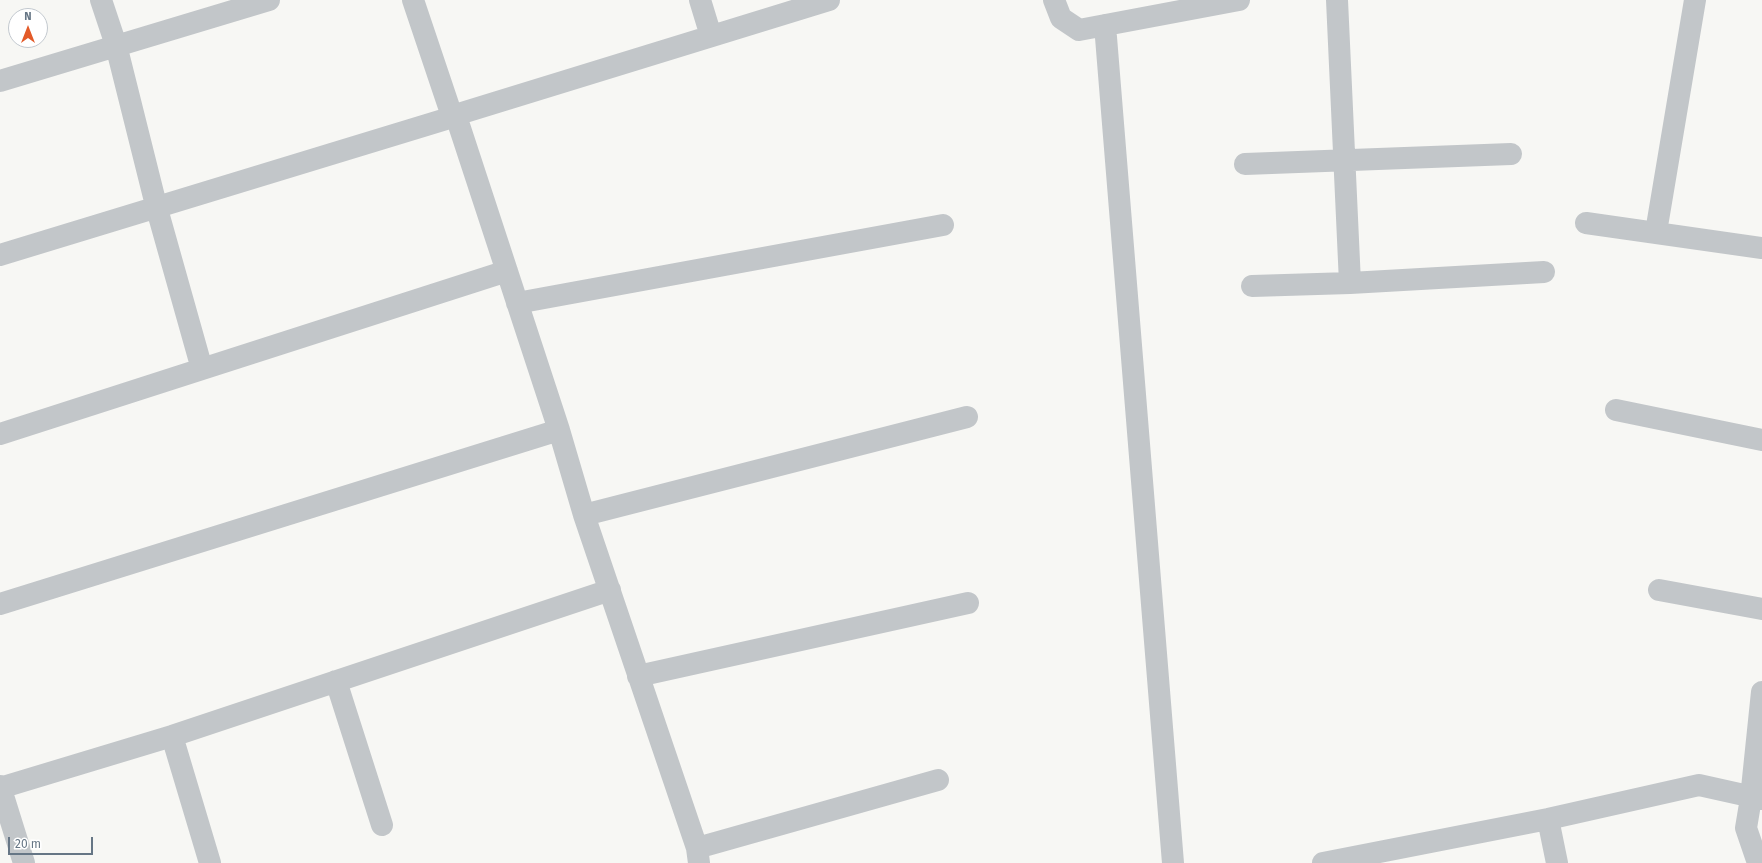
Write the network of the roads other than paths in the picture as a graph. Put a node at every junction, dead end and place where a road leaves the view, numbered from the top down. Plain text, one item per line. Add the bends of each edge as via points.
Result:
1 (101, 0) edge
2 (269, 0) edge
3 (413, 0) edge
4 (700, 0) edge
5 (829, 0) edge
6 (1054, 0) edge
7 (1239, 0) edge
8 (1337, 0) edge
9 (1695, 0) edge
10 (1105, 25) junction
11 (711, 36) junction
12 (116, 45) junction
13 (0, 81) edge
14 (454, 116) junction
15 (1511, 154) dead end
16 (1345, 160) junction
17 (1245, 164) dead end
18 (157, 209) junction
19 (1586, 223) dead end
20 (943, 225) dead end
21 (1656, 232) junction
22 (1762, 248) edge
23 (0, 255) edge
24 (507, 271) junction
25 (1544, 272) dead end
26 (1350, 283) junction
27 (1252, 286) dead end
28 (517, 303) junction
29 (202, 369) junction
30 (1616, 410) dead end
31 (967, 417) dead end
32 (559, 430) junction
33 (0, 434) edge
34 (1762, 440) edge
35 (584, 515) junction
36 (610, 590) junction
37 (1658, 590) dead end
38 (968, 603) dead end
39 (0, 604) edge
40 (1762, 609) edge
41 (638, 676) junction
42 (336, 681) junction
43 (1762, 692) edge
44 (172, 736) junction
45 (938, 780) dead end
46 (0, 787) edge
47 (1757, 798) edge
48 (1548, 819) junction
49 (382, 825) dead end
50 (698, 856) edge
51 (1383, 857) edge
52 (24, 863) edge
53 (210, 863) edge
54 (1173, 863) edge
55 (1323, 863) edge
56 (1557, 863) edge
57 (1758, 863) edge

1 - 12 street
2 - 12 street
3 - 14 street
4 - 11 street
5 - 11 street
6 - 10 street via 1061,18 1079,30
7 - 10 street
8 - 16 street
9 - 21 street
10 - 54 street
11 - 14 street
12 - 13 street
12 - 18 street
14 - 18 street
14 - 24 street
15 - 16 street
16 - 17 street
16 - 26 street
18 - 23 street
18 - 29 street
19 - 21 street
20 - 28 street
21 - 22 street
24 - 28 street
24 - 29 street
25 - 26 street
26 - 27 street
28 - 32 street
29 - 33 street
30 - 34 street
31 - 35 street
32 - 35 street
32 - 39 street
35 - 36 street
36 - 41 street
36 - 42 street
37 - 40 street
38 - 41 street
41 - 50 street
42 - 44 street
42 - 49 street
43 - 47 street
44 - 46 street
44 - 53 street
45 - 50 street
46 - 52 street
47 - 48 street via 1699,785
47 - 57 street via 1746,828
48 - 51 street
48 - 56 street
51 - 55 street

